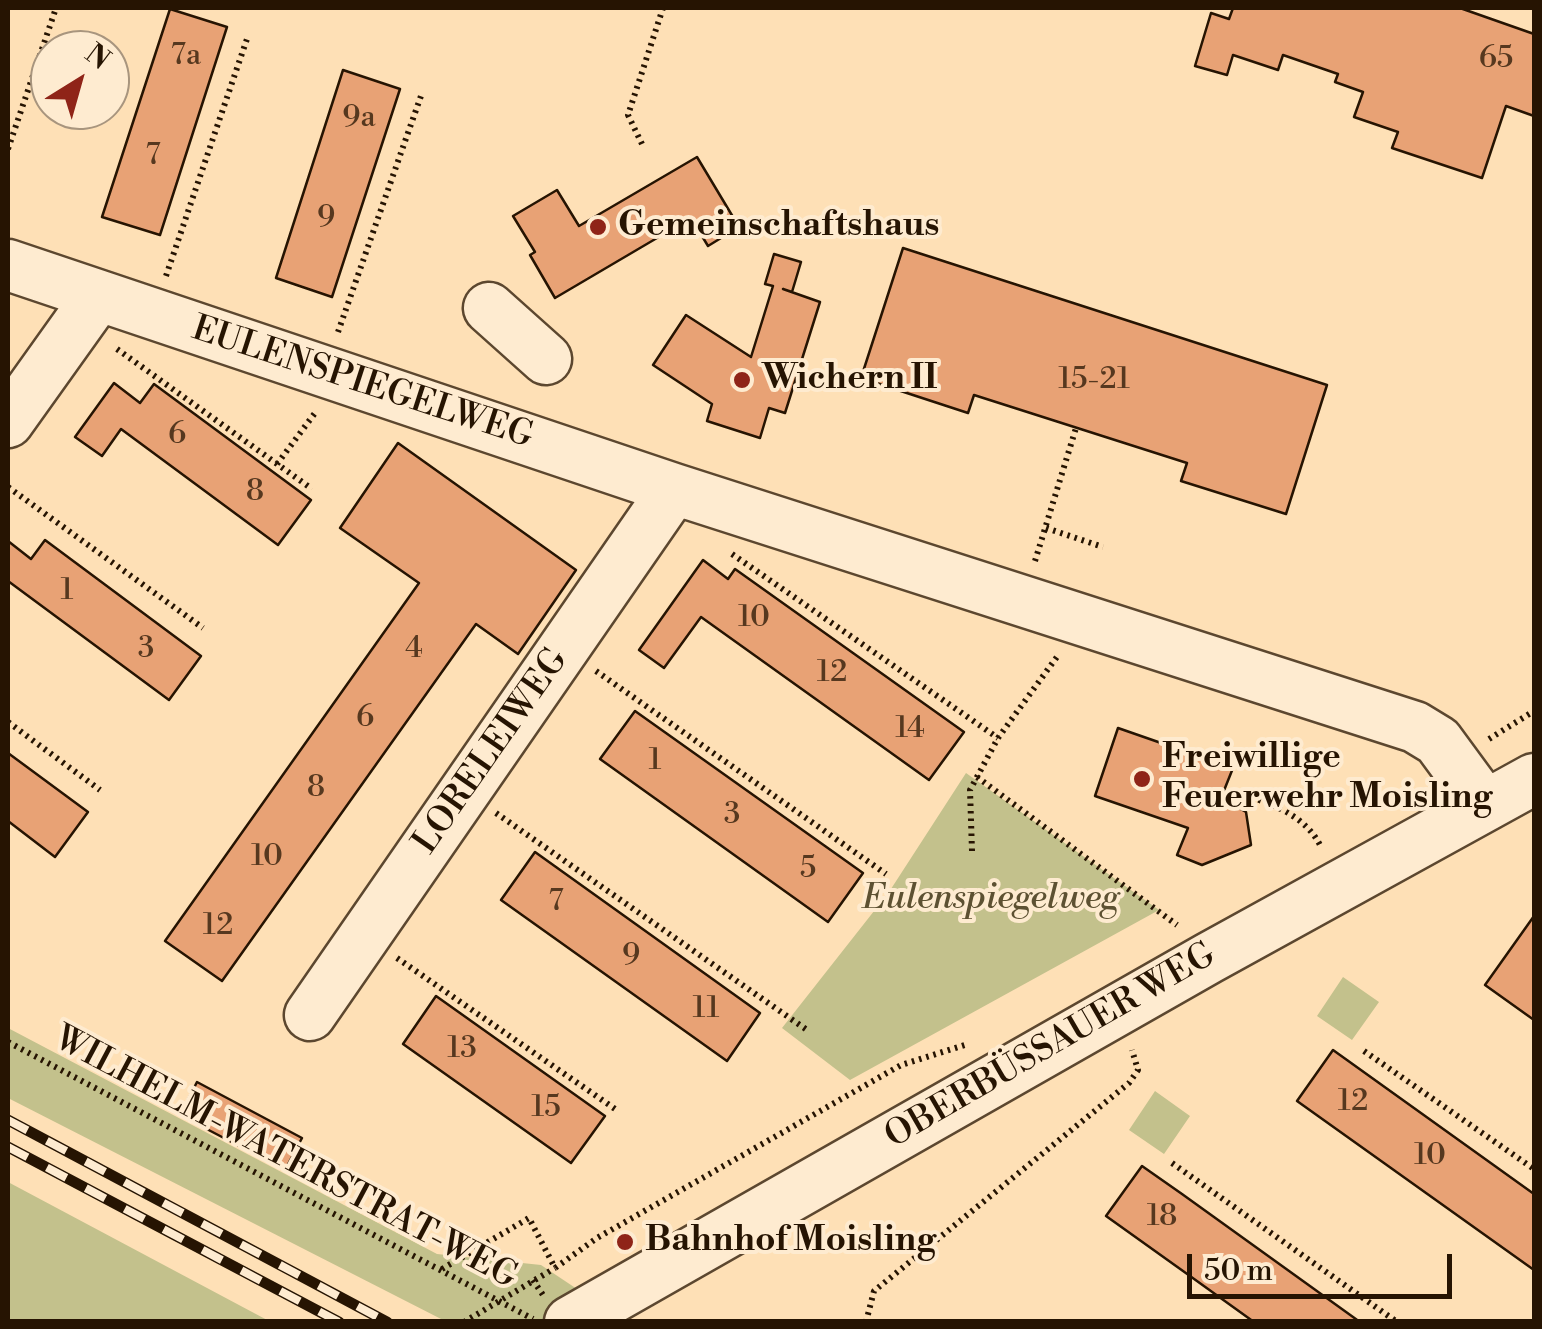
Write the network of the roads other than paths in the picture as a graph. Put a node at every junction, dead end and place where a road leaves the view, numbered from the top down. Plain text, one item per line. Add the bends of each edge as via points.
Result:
1 (8, 265) edge
2 (489, 308) dead end
3 (89, 309) junction
4 (546, 360) dead end
5 (8, 422) edge
6 (674, 489) junction
7 (1534, 778) edge
8 (1485, 805) junction
9 (310, 1015) dead end
10 (583, 1314) edge

1 - 3 street, EULENSPIEGELWEG
2 - 4 street
3 - 5 street
3 - 6 street, EULENSPIEGELWEG via 153,314
6 - 8 street, EULENSPIEGELWEG via 1415,727 1438,741
6 - 9 street, LORELEIWEG
7 - 8 street, OBERBÜSSAUER WEG
8 - 10 street, OBERBÜSSAUER WEG

